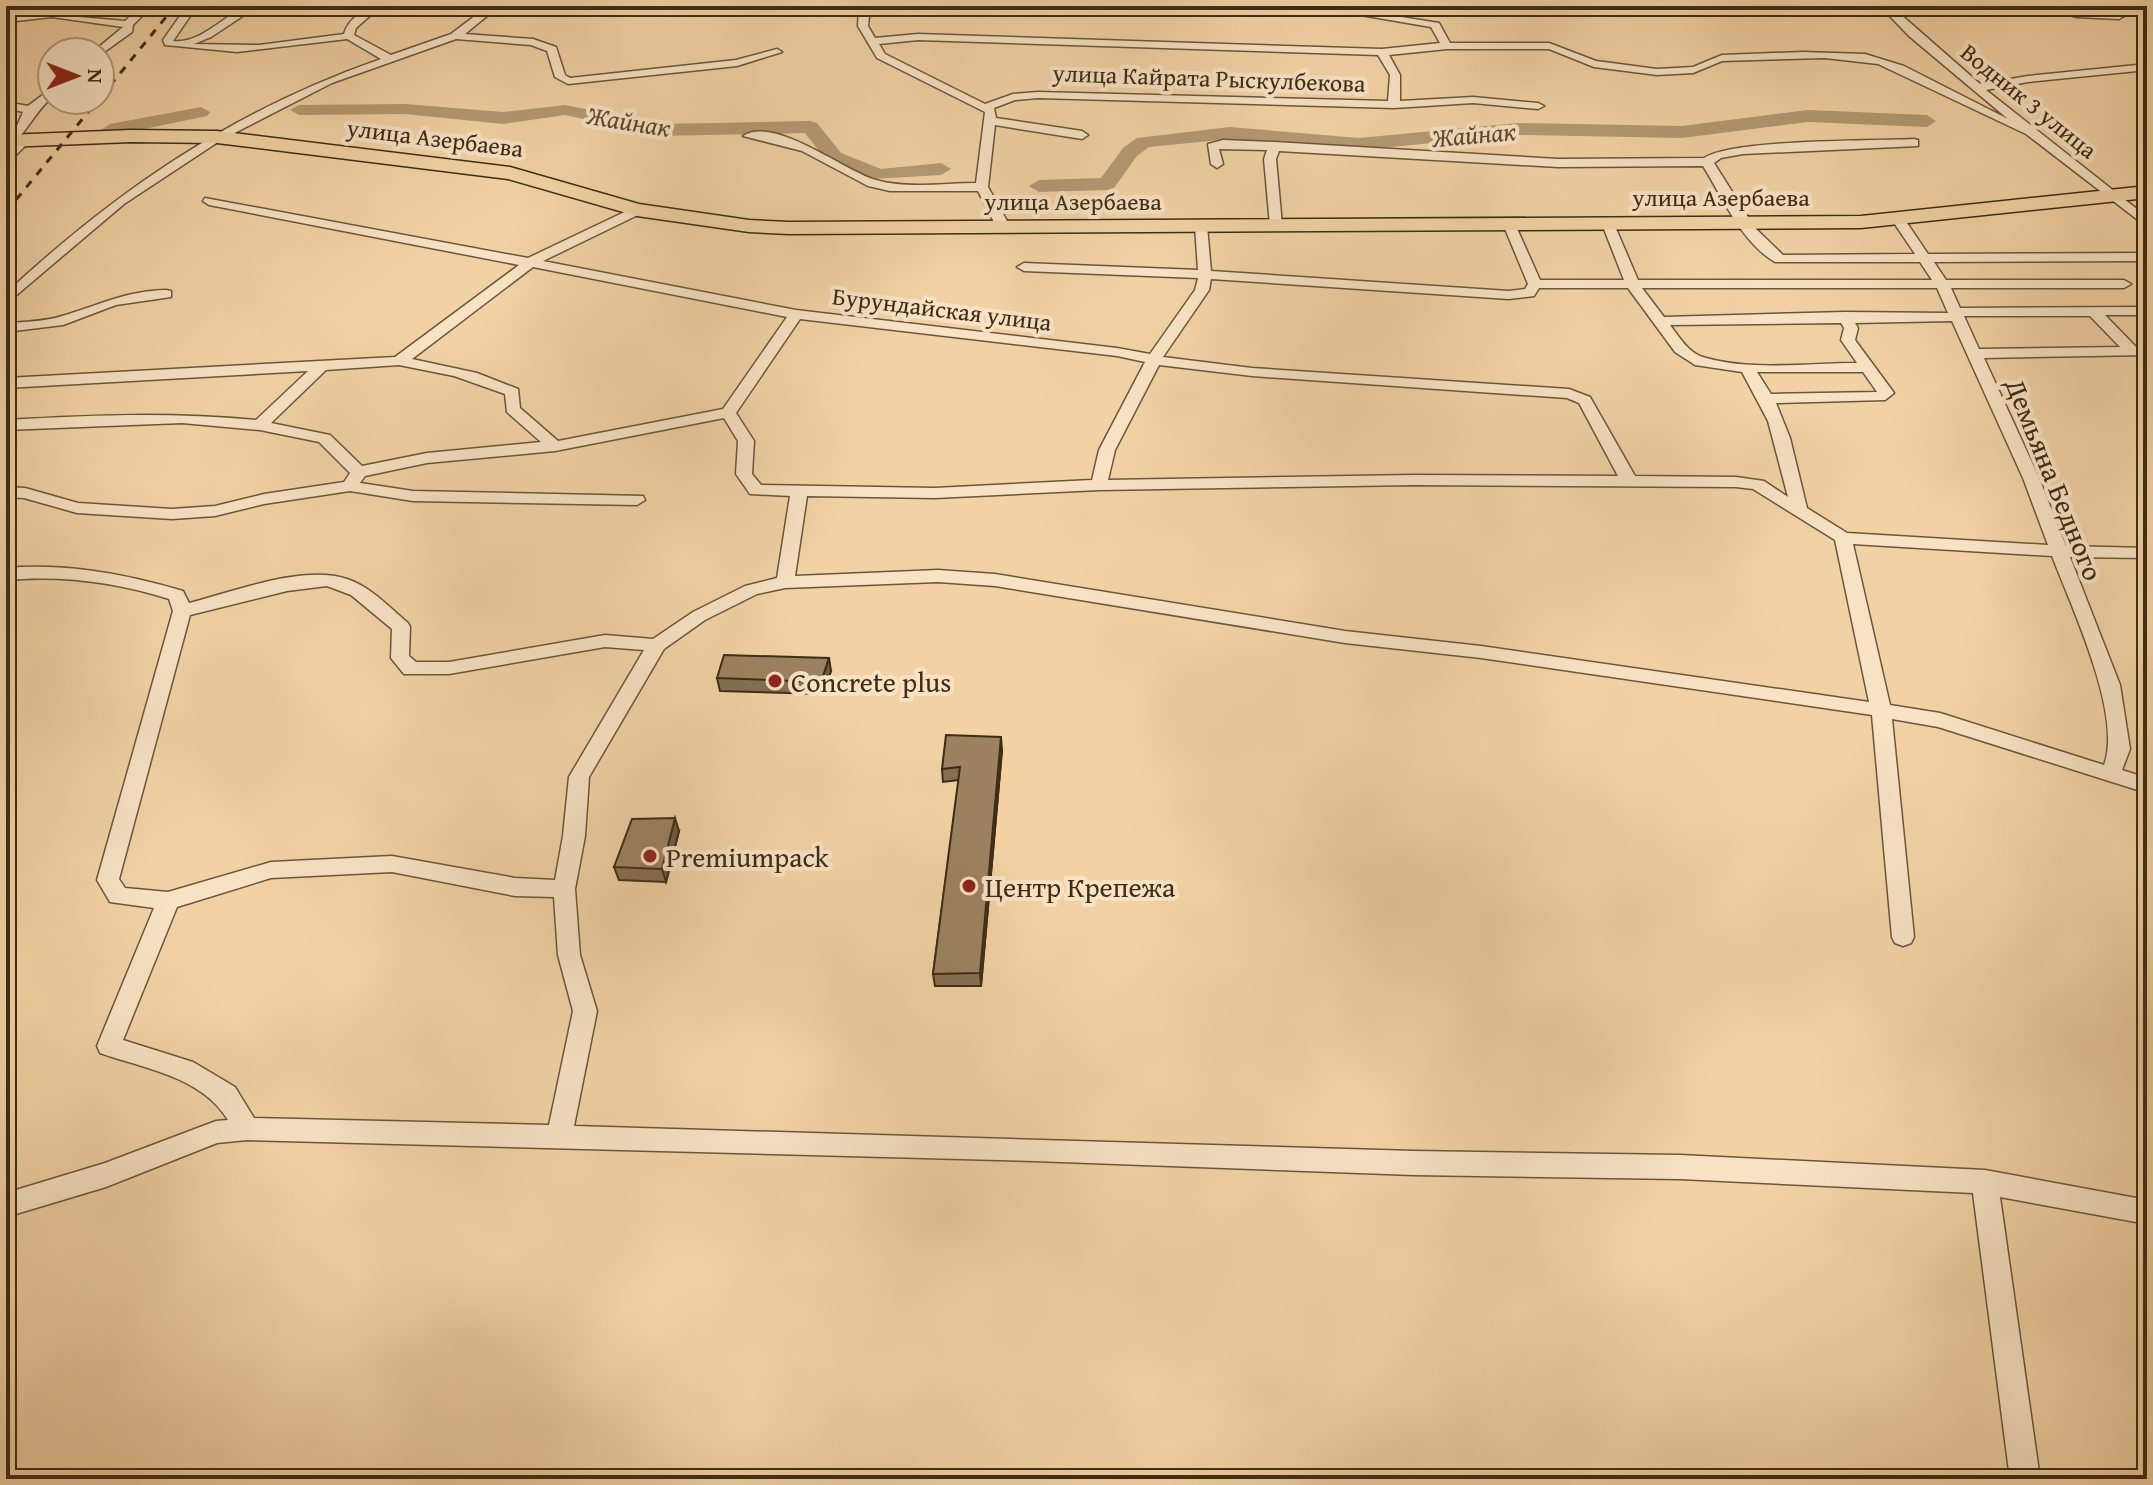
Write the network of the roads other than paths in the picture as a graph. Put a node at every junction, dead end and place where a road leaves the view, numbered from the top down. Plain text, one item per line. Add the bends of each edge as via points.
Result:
1 (32, 6) edge
2 (147, 6) edge
3 (192, 6) edge
4 (253, 6) edge
5 (376, 6) edge
6 (494, 6) edge
7 (1076, 6) edge
8 (1095, 6) edge
9 (1123, 6) edge
10 (1313, 6) edge
11 (1885, 6) edge
12 (2038, 6) edge
13 (863, 10) edge
14 (49, 15) junction
15 (2119, 16) dead end
16 (11, 20) dead end
17 (128, 24) junction
18 (349, 36) junction
19 (455, 36) junction
20 (116, 39) edge
21 (873, 41) junction
22 (179, 45) junction
23 (1447, 46) junction
24 (777, 52) dead end
25 (1382, 52) junction
26 (388, 58) junction
27 (2147, 67) edge
28 (1978, 88) junction
29 (6, 105) edge
30 (36, 105) edge
31 (1394, 105) junction
32 (1538, 106) dead end
33 (987, 107) junction
34 (30, 110) junction
35 (992, 121) junction
36 (2030, 132) junction
37 (1082, 135) dead end
38 (749, 136) dead end
39 (217, 137) junction
40 (14, 140) edge
41 (1914, 143) dead end
42 (1274, 146) junction
43 (6, 161) edge
44 (1707, 162) junction
45 (1217, 164) dead end
46 (982, 187) junction
47 (2147, 192) edge
48 (2111, 196) junction
49 (209, 201) dead end
50 (637, 210) junction
51 (1898, 220) junction
52 (1746, 223) junction
53 (2147, 223) edge
54 (1509, 224) junction
55 (1608, 224) junction
56 (1276, 225) junction
57 (1201, 226) junction
58 (1004, 228) junction
59 (2147, 257) edge
60 (1925, 258) junction
61 (531, 262) junction
62 (1024, 267) dead end
63 (1205, 275) junction
64 (1535, 284) junction
65 (2124, 284) dead end
66 (1633, 285) junction
67 (1943, 286) junction
68 (166, 294) dead end
69 (6, 300) edge
70 (2147, 311) edge
71 (2094, 312) junction
72 (796, 314) junction
73 (1955, 314) junction
74 (1845, 316) junction
75 (1658, 321) junction
76 (6, 328) edge
77 (2139, 351) edge
78 (1974, 354) junction
79 (1155, 358) junction
80 (399, 361) junction
81 (321, 366) junction
82 (1867, 367) junction
83 (1747, 368) junction
84 (6, 383) edge
85 (1769, 399) junction
86 (728, 413) junction
87 (6, 425) edge
88 (260, 425) junction
89 (555, 446) junction
90 (355, 479) junction
91 (1629, 481) junction
92 (1099, 485) junction
93 (6, 492) edge
94 (799, 493) junction
95 (637, 500) dead end
96 (1800, 514) junction
97 (1843, 538) junction
98 (2057, 551) junction
99 (2147, 553) edge
100 (6, 574) edge
101 (785, 582) junction
102 (182, 611) junction
103 (657, 645) junction
104 (1881, 710) junction
105 (2111, 772) junction
106 (2147, 786) edge
107 (564, 889) junction
108 (168, 901) junction
109 (1903, 937) dead end
110 (247, 1129) junction
111 (559, 1136) junction
112 (1985, 1182) junction
113 (6, 1205) edge
114 (2147, 1212) edge
115 (2025, 1479) edge

1 - 14 street
2 - 17 street
3 - 22 street via 168,40
4 - 22 street via 207,35
5 - 18 street via 351,27
6 - 19 street
7 - 13 street via 1040,12
8 - 9 street
10 - 23 street via 1434,20
11 - 28 street, Водник 3 улица
12 - 15 street
13 - 21 street via 863,26
14 - 16 street
14 - 17 street
17 - 20 street
18 - 22 street via 239,50
18 - 26 street
19 - 24 street via 533,42 552,49 560,77 568,81 737,63
19 - 26 street
21 - 25 street, улица Кайрата Рыскулбекова via 918,37
21 - 33 street via 881,56
23 - 25 street
23 - 36 street via 1558,47 1590,63 1639,70 1694,70 1722,58 1864,58 1946,89 2000,122
25 - 31 street, улица Кайрата Рыскулбекова via 1395,75
26 - 39 street
27 - 28 street
28 - 36 street, Водник 3 улица
29 - 34 street
30 - 34 street
31 - 32 street via 1473,100
31 - 33 street, улица Кайрата Рыскулбекова via 1038,95
33 - 35 street
34 - 40 street
35 - 37 street
35 - 46 street
36 - 48 street, Водник 3 улица
38 - 46 street via 806,148 879,185
39 - 40 main road, улица Азербаева
39 - 50 main road, улица Азербаева via 510,173
39 - 69 street via 120,201
40 - 43 street
41 - 44 street via 1743,150
42 - 44 street via 1558,163
42 - 45 street via 1213,146
42 - 56 street via 1270,159
44 - 52 street
46 - 58 street
47 - 48 main road, улица Азербаева
48 - 51 main road, улица Азербаева
48 - 53 street, Водник 3 улица
49 - 61 street, Бурундайская улица
50 - 58 main road, улица Азербаева via 749,226
50 - 61 street
51 - 52 main road, улица Азербаева
51 - 60 street, Демьяна Бедного
52 - 55 main road, улица Азербаева
52 - 60 street via 1780,259
54 - 55 main road, улица Азербаева
54 - 56 main road, улица Азербаева
54 - 64 street
55 - 66 street
56 - 57 main road, улица Азербаева
57 - 58 main road, улица Азербаева
57 - 63 street
59 - 60 street
60 - 67 street, Демьяна Бедного
61 - 72 street, Бурундайская улица
61 - 80 street
62 - 63 street
63 - 64 street via 1509,295 1529,293
63 - 79 street via 1202,290
64 - 66 street
65 - 67 street
66 - 67 street
66 - 75 street
67 - 73 street, Демьяна Бедного
68 - 76 street via 111,302 63,321
70 - 71 street
71 - 73 street
71 - 77 street
72 - 79 street, Бурундайская улица
72 - 86 street
73 - 74 street
73 - 78 street, Демьяна Бедного
74 - 75 street
74 - 82 street via 1851,328 1848,340
75 - 83 street via 1688,356
77 - 78 street
78 - 98 street, Демьяна Бедного via 2031,478
79 - 91 street, Бурундайская улица via 1252,372 1569,394 1585,400
79 - 92 street via 1107,450
80 - 81 street
80 - 89 street via 440,367 513,392 512,409
81 - 84 street
81 - 88 street
82 - 83 street
82 - 85 street via 1886,393 1880,397
83 - 85 street
85 - 96 street via 1787,446
86 - 89 street
86 - 94 street via 747,439 744,474 756,490
87 - 88 street via 182,418
88 - 90 street via 324,438
89 - 90 street via 427,458
90 - 93 street via 215,511 172,514 77,508
90 - 95 street via 413,496
91 - 92 street
91 - 96 street via 1758,485
92 - 94 street
94 - 101 street
96 - 97 street
97 - 98 street
97 - 104 street
98 - 99 street
98 - 105 street, Демьяна Бедного via 2110,685 2120,749
100 - 102 street via 36,570 151,587 177,595
101 - 103 street via 699,616
101 - 104 street via 938,576 995,580 1345,637
102 - 103 street via 307,580 340,582 401,627 400,658 411,669 449,668 605,641
102 - 108 street via 108,880 118,896
103 - 107 street via 579,777
104 - 105 street via 1940,720
104 - 109 street
105 - 106 street
107 - 108 street via 515,887 392,864 271,870
107 - 111 street via 569,955 585,1011
108 - 110 street via 109,1046 184,1069 226,1095
110 - 111 street
110 - 113 street via 216,1132 106,1175
111 - 112 street via 1680,1167
112 - 114 street
112 - 115 street

